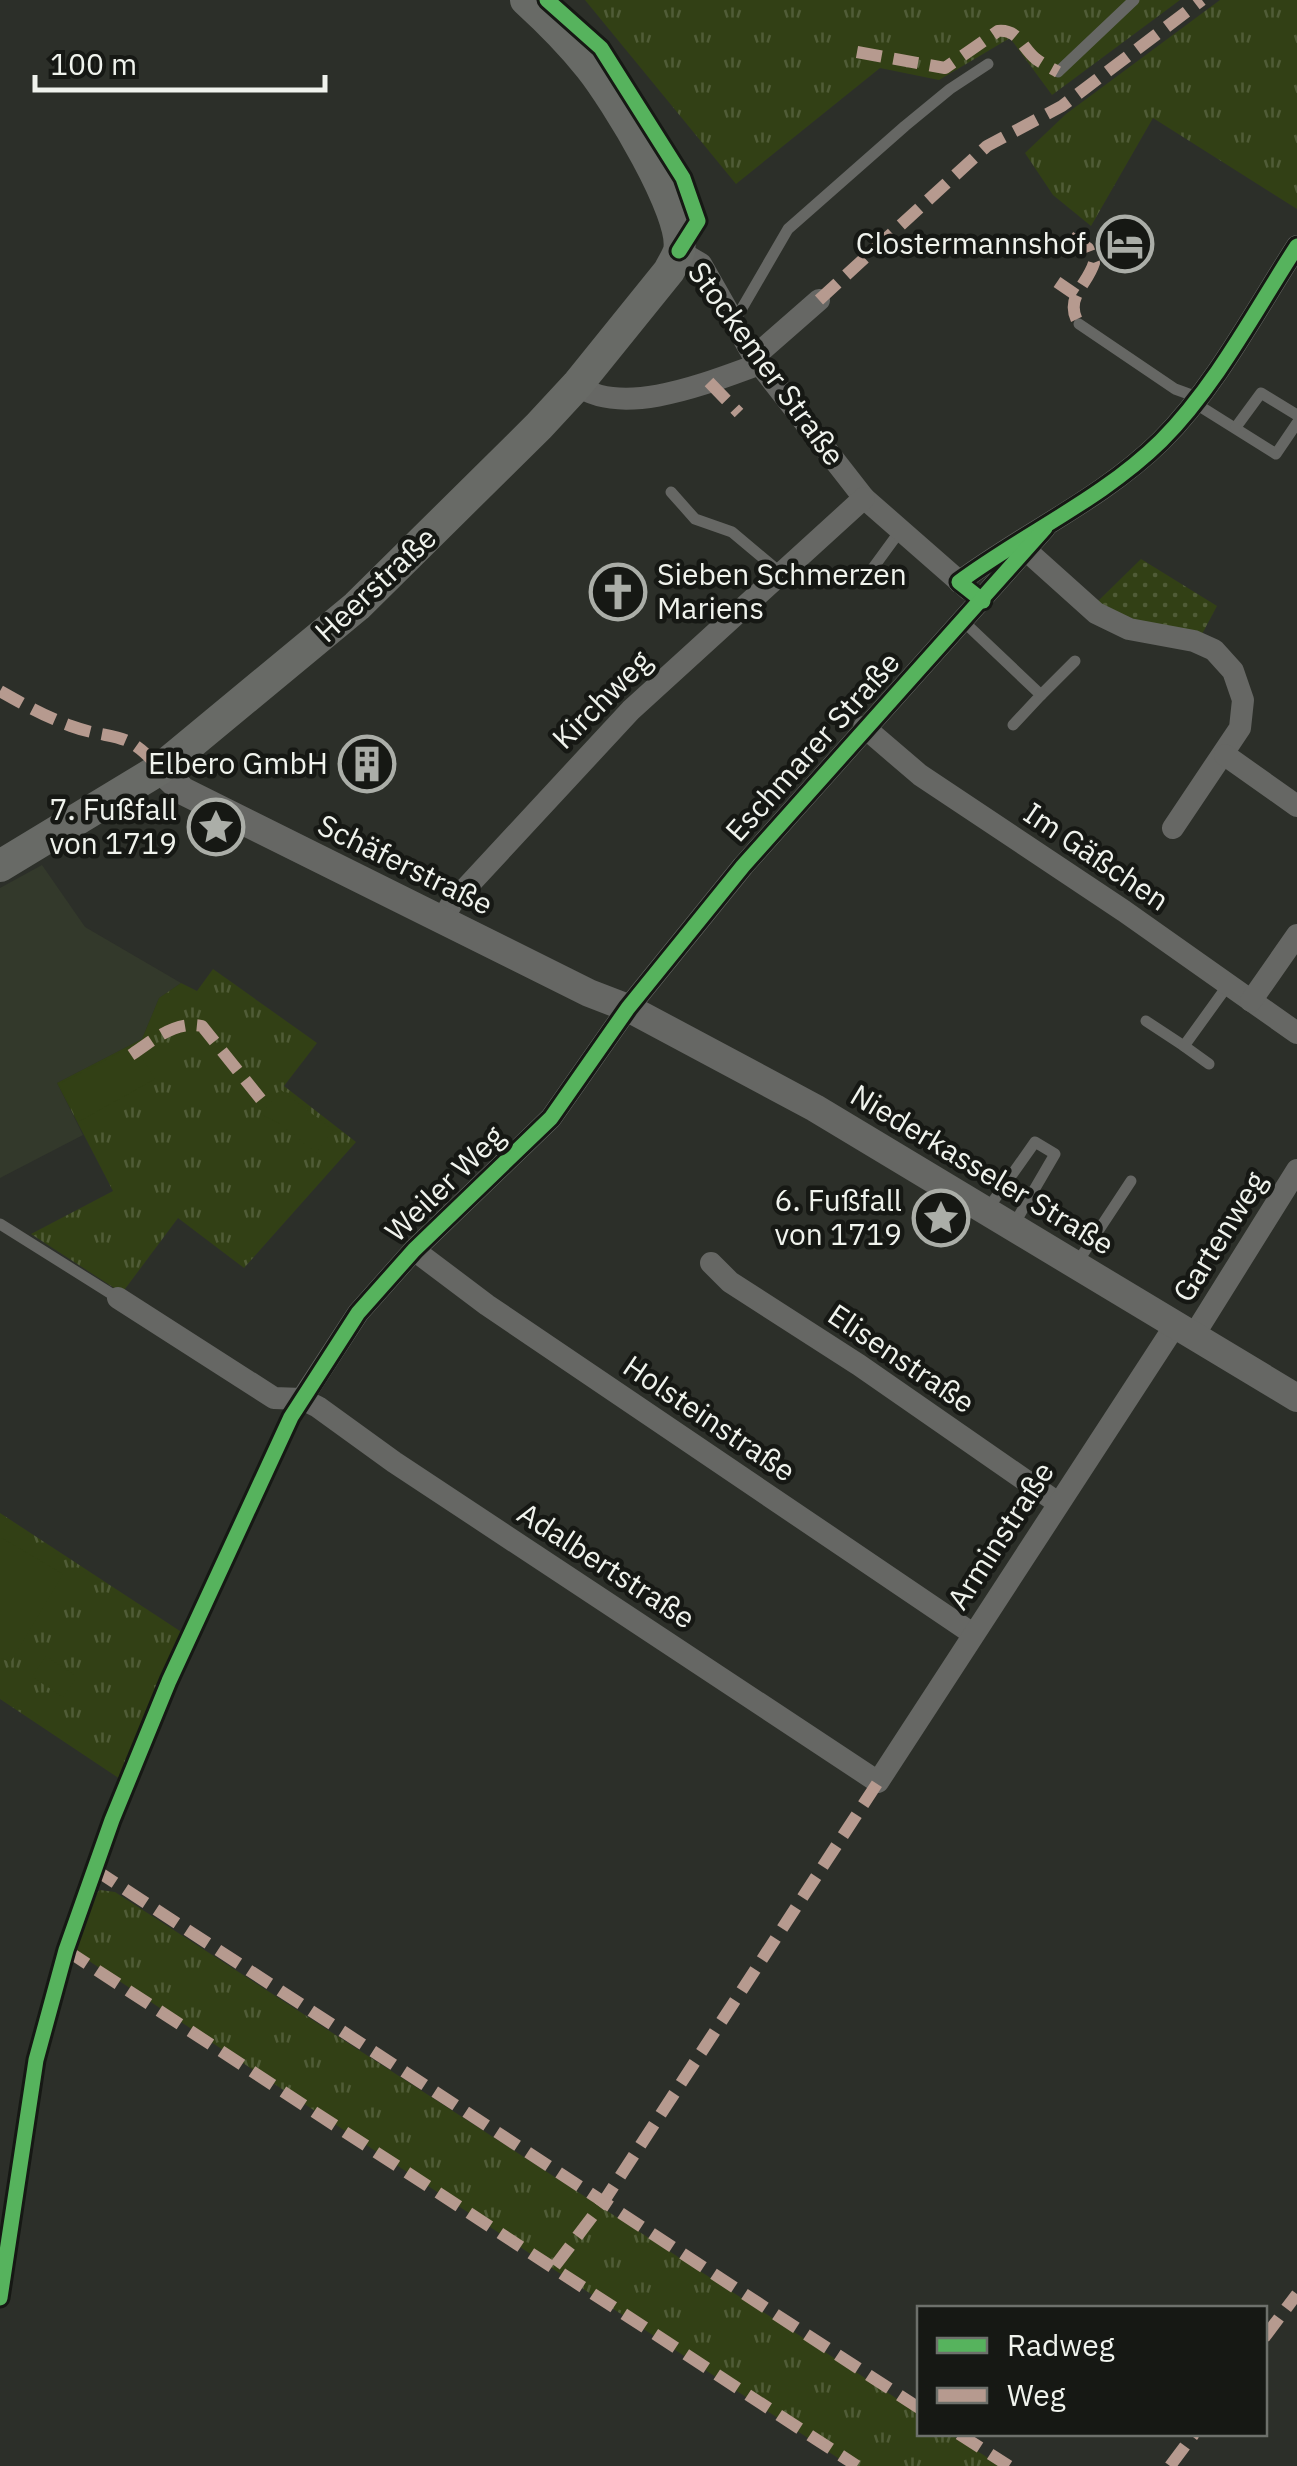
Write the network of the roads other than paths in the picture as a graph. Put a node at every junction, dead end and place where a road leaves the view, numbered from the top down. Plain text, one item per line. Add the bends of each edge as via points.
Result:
1 (526, 0) edge
2 (1134, 0) edge
3 (988, 64) dead end
4 (1058, 72) dead end
5 (1297, 246) edge
6 (679, 251) junction
7 (819, 300) dead end
8 (734, 322) junction
9 (1078, 324) dead end
10 (757, 361) junction
11 (577, 385) junction
12 (1195, 399) junction
13 (1297, 419) edge
14 (1236, 428) junction
15 (671, 492) dead end
16 (864, 498) junction
17 (900, 531) junction
18 (1023, 547) junction
19 (782, 574) junction
20 (959, 582) junction
21 (862, 583) dead end
22 (983, 601) junction
23 (964, 622) junction
24 (1076, 660) dead end
25 (1041, 695) junction
26 (1012, 725) dead end
27 (864, 727) junction
28 (1225, 754) junction
29 (160, 768) junction
30 (1297, 806) edge
31 (1174, 828) dead end
32 (0, 866) edge
33 (442, 918) junction
34 (1297, 935) edge
35 (1228, 984) junction
36 (1251, 1001) junction
37 (628, 1008) junction
38 (1146, 1021) dead end
39 (1297, 1033) edge
40 (1184, 1046) junction
41 (1209, 1064) dead end
42 (1297, 1170) edge
43 (1131, 1180) dead end
44 (986, 1210) junction
45 (0, 1224) edge
46 (1013, 1226) junction
47 (414, 1250) junction
48 (711, 1263) dead end
49 (1077, 1263) junction
50 (118, 1298) joint
51 (1185, 1330) junction
52 (1297, 1398) edge
53 (302, 1399) junction
54 (1058, 1504) junction
55 (973, 1634) junction
56 (878, 1782) joint

1 - 6 main road, Stockemer Straße via 592,70 636,139 674,213
2 - 4 lane
3 - 8 lane via 788,229
5 - 12 street, Eschmarer Straße
6 - 8 street, Stockemer Straße via 701,264
6 - 11 main road, Heerstraße
7 - 10 street
8 - 10 street, Stockemer Straße
9 - 12 lane
10 - 11 street via 655,397 599,396
10 - 16 street, Stockemer Straße
11 - 29 main road, Heerstraße via 357,606
12 - 14 lane
12 - 18 street, Eschmarer Straße via 1144,456
13 - 14 lane via 1262,393
13 - 14 lane via 1276,454
15 - 19 lane via 695,519 732,532
16 - 17 street, Stockemer Straße
16 - 19 street, Kirchweg
17 - 20 street, Stockemer Straße
17 - 21 lane
18 - 20 street, Eschmarer Straße
18 - 22 street, Eschmarer Straße
18 - 28 street via 1096,613 1129,629 1194,641 1225,659 1239,686 1243,717
19 - 33 street, Kirchweg via 632,710
20 - 22 street, Stockemer Straße
22 - 23 street, Eschmarer Straße
23 - 25 lane
23 - 27 street, Eschmarer Straße
24 - 25 lane
25 - 26 lane
27 - 35 street, Im Gäßchen via 920,775
27 - 37 street, Eschmarer Straße
28 - 30 street
28 - 31 street
29 - 32 main road, Heerstraße
29 - 33 street, Schäferstraße via 183,791
33 - 37 street, Schäferstraße
34 - 36 street
35 - 36 street, Im Gäßchen
35 - 40 lane
36 - 39 street, Im Gäßchen
37 - 44 street, Niederkasseler Straße
37 - 47 street, Weiler Weg via 552,1118
38 - 40 lane
40 - 41 lane
42 - 51 street, Gartenweg
43 - 49 lane
44 - 46 street, Niederkasseler Straße
44 - 46 lane via 1035,1142 1055,1154
45 - 50 lane
46 - 49 street, Niederkasseler Straße
47 - 53 street, Weiler Weg via 358,1312
47 - 55 street, Holsteinstraße
48 - 54 street, Elisenstraße
49 - 51 street, Niederkasseler Straße
50 - 53 street via 274,1398
51 - 52 street, Niederkasseler Straße
51 - 54 street, Arminstraße
53 - 56 street, Adalbertstraße
54 - 55 street, Arminstraße
55 - 56 street, Arminstraße

